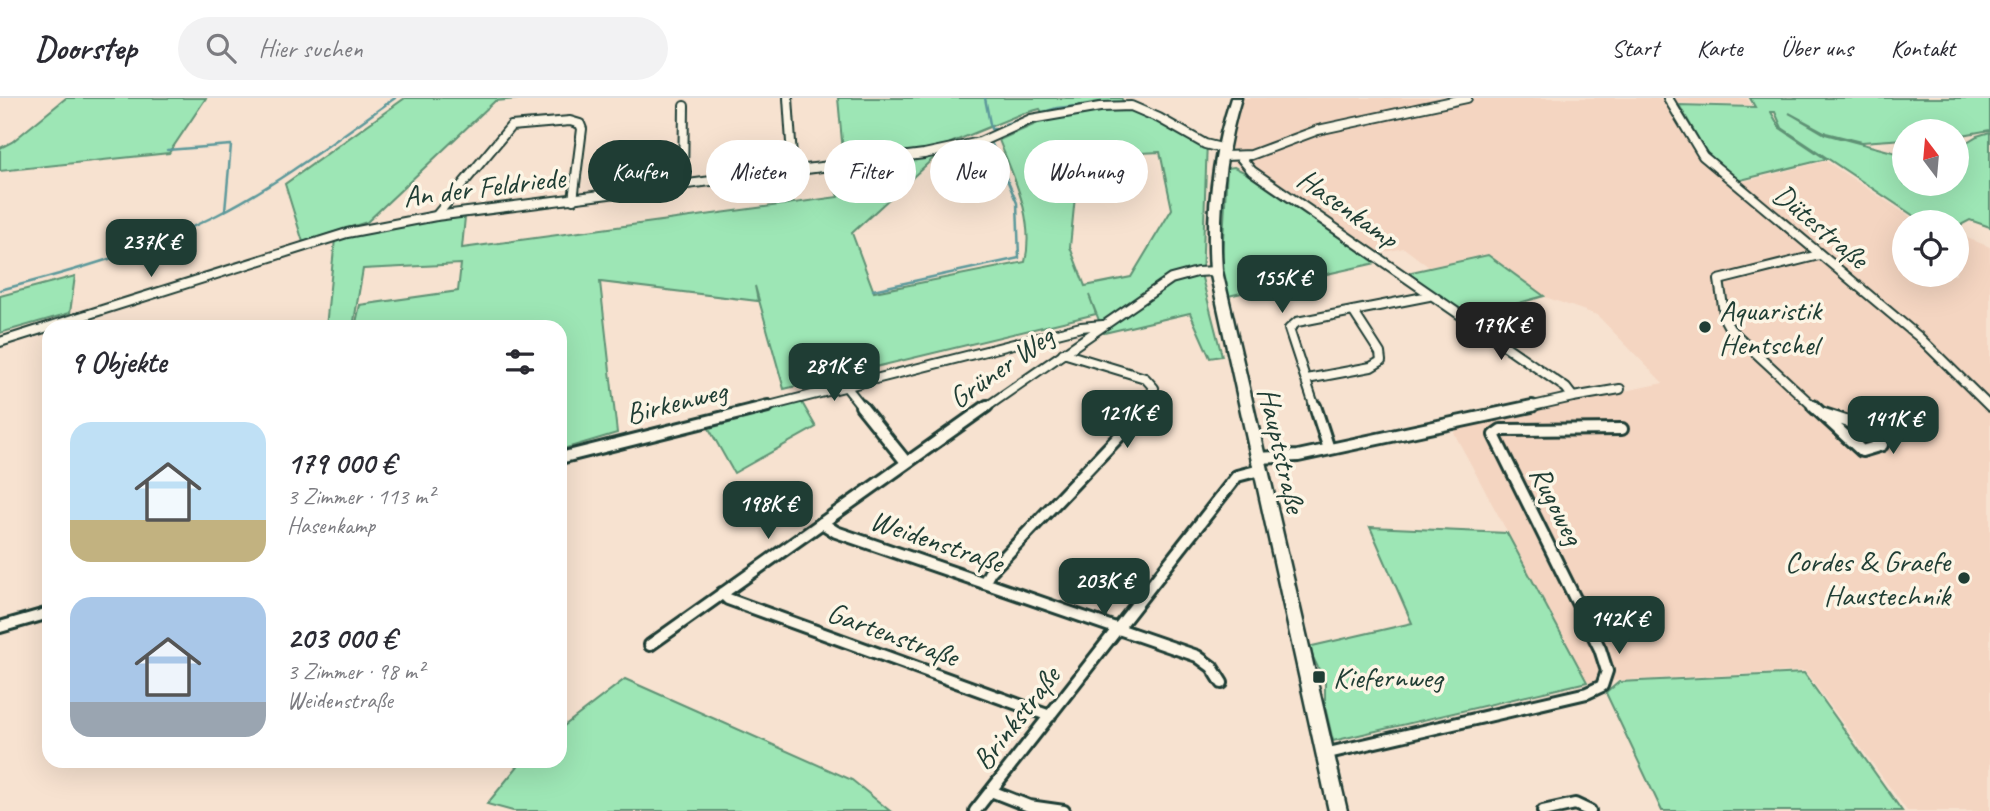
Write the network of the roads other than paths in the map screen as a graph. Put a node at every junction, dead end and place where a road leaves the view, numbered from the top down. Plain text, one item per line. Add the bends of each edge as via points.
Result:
1 (788, 98) edge
2 (1122, 98) edge
3 (1236, 98) edge
4 (1467, 98) edge
5 (1668, 98) edge
6 (684, 106) dead end
7 (1131, 106) junction
8 (684, 140) edge
9 (791, 140) edge
10 (1224, 153) junction
11 (1241, 158) junction
12 (810, 170) edge
13 (588, 198) edge
14 (573, 200) junction
15 (436, 216) junction
16 (1819, 255) junction
17 (1216, 271) junction
18 (1429, 296) junction
19 (1353, 311) junction
20 (70, 320) edge
21 (1104, 325) junction
22 (42, 329) edge
23 (0, 342) edge
24 (1063, 353) junction
25 (1307, 379) junction
26 (844, 384) junction
27 (1620, 389) dead end
28 (1573, 397) junction
29 (1990, 407) edge
30 (1821, 413) junction
31 (1622, 429) dead end
32 (1329, 449) junction
33 (567, 456) edge
34 (906, 462) junction
35 (1259, 464) junction
36 (822, 523) junction
37 (984, 583) junction
38 (722, 593) junction
39 (42, 615) edge
40 (0, 627) edge
41 (1117, 628) junction
42 (650, 646) dead end
43 (1222, 683) dead end
44 (1050, 716) junction
45 (1324, 754) junction
46 (991, 791) junction
47 (975, 811) edge
48 (1064, 811) edge
49 (1338, 811) edge
50 (1543, 811) edge
51 (1590, 811) edge

1 - 9 street
2 - 7 street
3 - 10 street, Hauptstraße
4 - 11 street via 1318,130
5 - 16 street, Dütestraße via 1703,156
6 - 8 street
7 - 10 street, An der Feldriede
7 - 12 street, An der Feldriede via 1031,119 957,149
10 - 11 street, An der Feldriede
10 - 17 street, Hauptstraße via 1215,229
11 - 18 street, Hasenkamp via 1252,171
13 - 14 street, An der Feldriede
14 - 15 street, An der Feldriede
14 - 15 street via 580,124 511,126
15 - 20 street, An der Feldriede via 346,233
16 - 29 street, Dütestraße via 1919,337
16 - 30 street via 1719,280 1730,329
17 - 21 street, Grüner Weg via 1177,275
17 - 35 street, Hauptstraße
18 - 19 street
18 - 28 street, Hasenkamp
19 - 25 street via 1297,322 1289,328
19 - 25 street via 1381,361
21 - 24 street, Grüner Weg
21 - 26 street, Birkenweg
22 - 23 street, An der Feldriede
24 - 34 street, Grüner Weg
24 - 37 street via 1145,379 1154,388 1152,394 1126,429
25 - 32 street
26 - 33 street, Birkenweg
26 - 34 street
27 - 28 street
28 - 32 street
30 - 30 street via 1862,451 1882,445 1861,426
31 - 45 street, Rugoweg via 1502,430 1494,435 1600,649 1607,671 1602,687
32 - 35 street
34 - 36 street, Grüner Weg
35 - 41 street, Brinkstraße via 1237,477
35 - 45 street, Hauptstraße
36 - 37 street, Weidenstraße via 836,532
36 - 38 street, Grüner Weg
37 - 41 street, Weidenstraße
38 - 42 street, Grüner Weg
38 - 44 street, Gartenstraße via 728,599
39 - 40 street
41 - 43 street, Weidenstraße via 1197,656 1212,667
41 - 44 street, Brinkstraße
44 - 46 street, Brinkstraße
45 - 49 street, Hauptstraße
46 - 47 street, Brinkstraße
46 - 48 street via 1029,806
50 - 51 street via 1575,804

